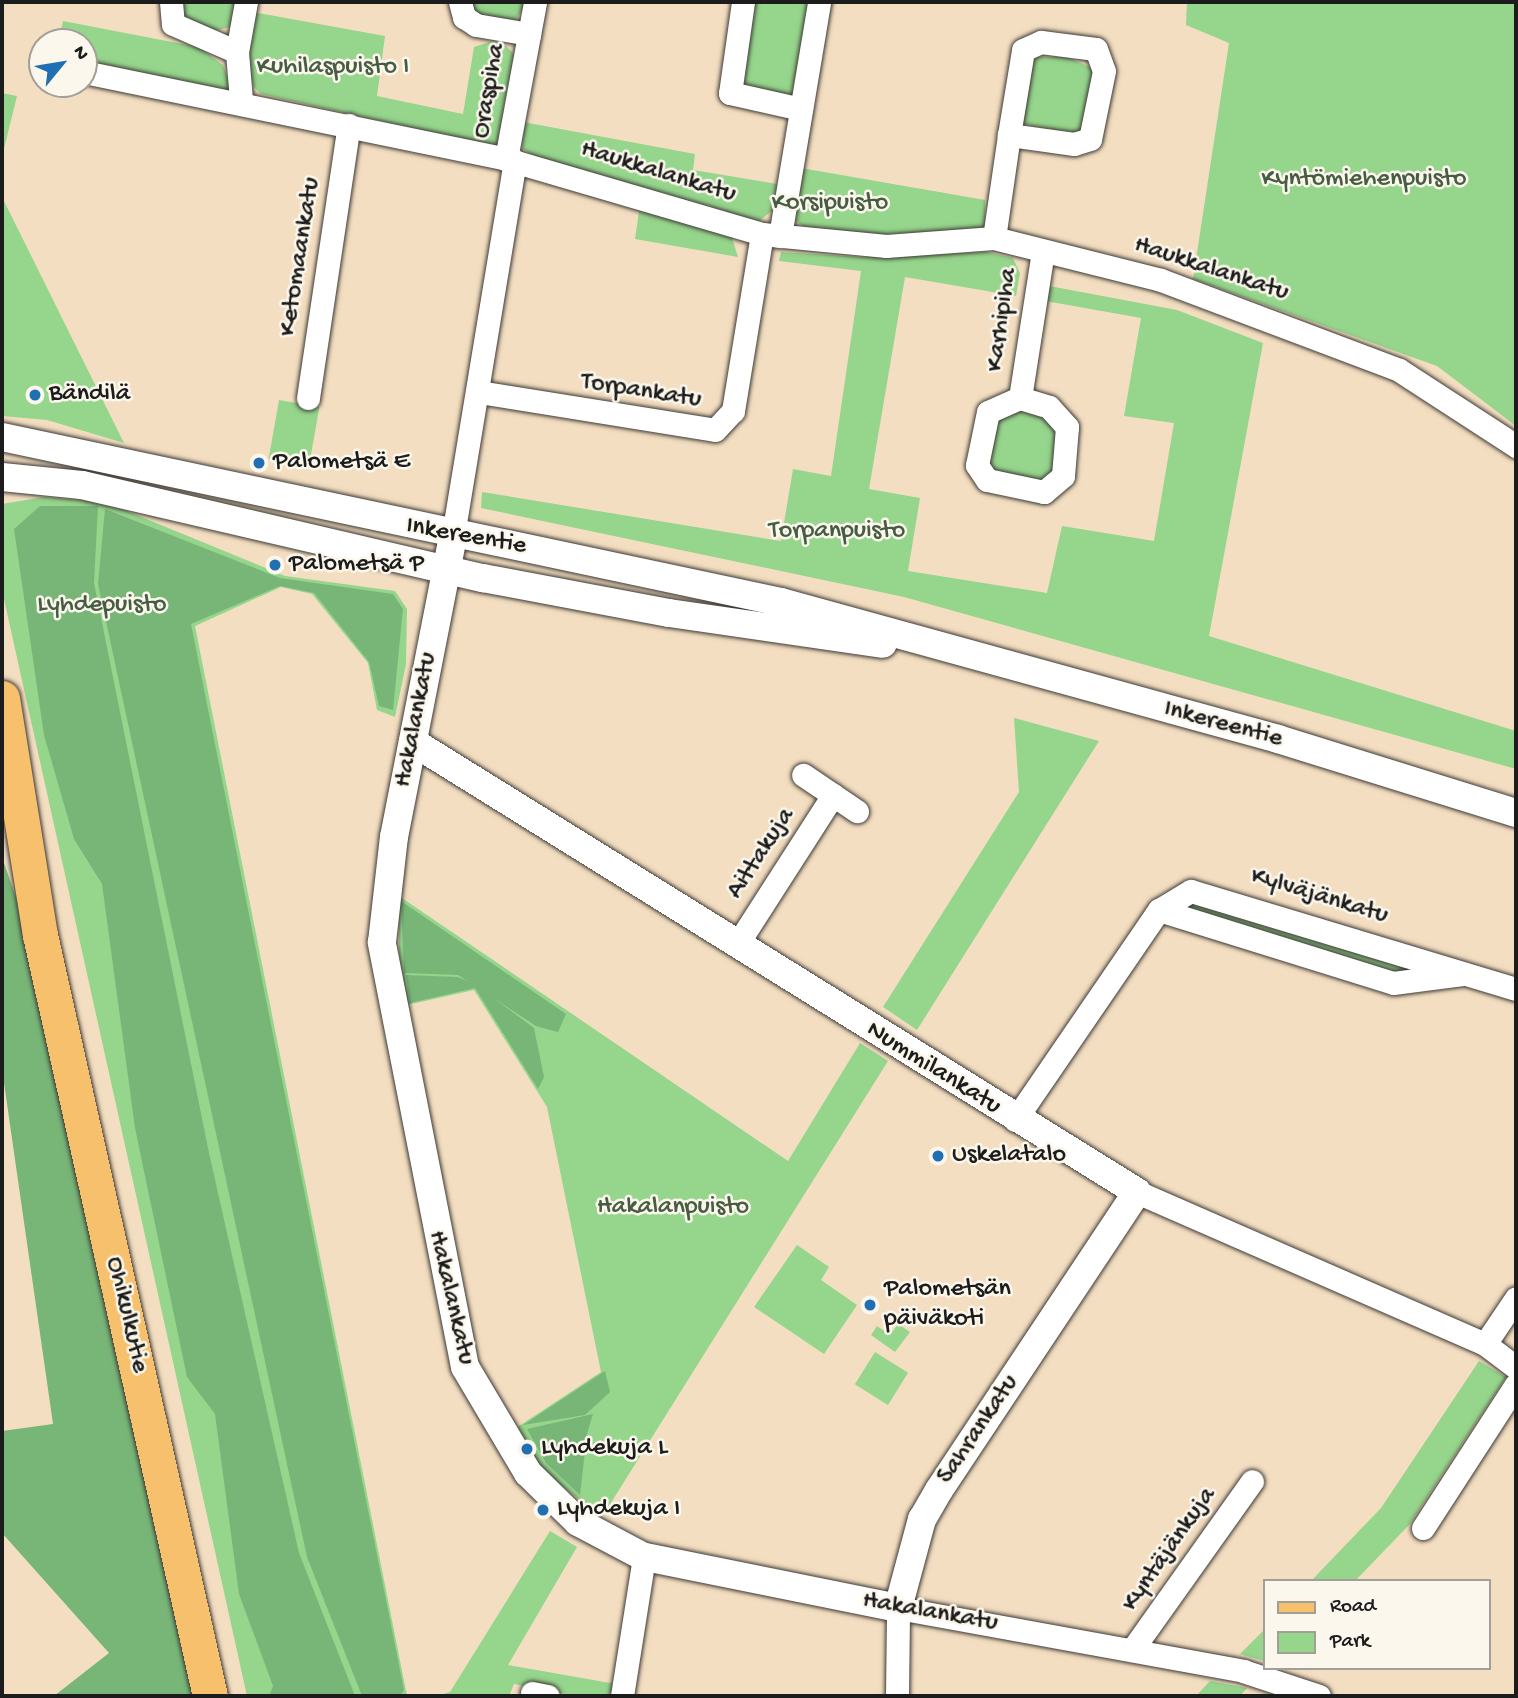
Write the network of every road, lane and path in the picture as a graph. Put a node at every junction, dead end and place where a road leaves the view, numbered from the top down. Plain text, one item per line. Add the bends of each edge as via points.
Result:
1 (172, 2) edge
2 (246, 2) edge
3 (460, 2) edge
4 (535, 2) edge
5 (743, 2) edge
6 (819, 2) edge
7 (529, 34) junction
8 (237, 52) junction
9 (98, 74) edge
10 (241, 100) junction
11 (801, 109) junction
12 (349, 125) junction
13 (1009, 135) junction
14 (511, 160) junction
15 (771, 235) junction
16 (995, 239) junction
17 (1043, 251) junction
18 (479, 392) junction
19 (307, 398) dead end
20 (1020, 398) junction
21 (2, 437) edge
22 (1516, 446) edge
23 (2, 477) edge
24 (453, 535) junction
25 (446, 569) junction
26 (928, 647) junction
27 (2, 698) edge
28 (413, 742) junction
29 (803, 775) dead end
30 (834, 795) junction
31 (857, 811) dead end
32 (1516, 813) edge
33 (2, 825) edge
34 (1159, 910) junction
35 (40, 935) junction
36 (737, 943) junction
37 (1466, 973) junction
38 (1516, 989) edge
39 (1015, 1120) junction
40 (1137, 1192) junction
41 (1516, 1298) edge
42 (1485, 1344) junction
43 (1516, 1367) edge
44 (1516, 1384) edge
45 (1252, 1481) dead end
46 (1423, 1528) dead end
47 (644, 1557) junction
48 (898, 1608) junction
49 (1132, 1650) junction
50 (210, 1696) edge
51 (622, 1696) edge
52 (897, 1696) edge
53 (1319, 1696) edge

1 - 8 street via 173,24
2 - 8 street
3 - 7 street, Oraspiha via 464,17 476,25
4 - 7 street, Oraspiha
5 - 11 street via 730,93
6 - 11 street
7 - 14 street, Oraspiha
8 - 10 street
9 - 10 street, Haukkalankatu
10 - 12 street, Haukkalankatu
11 - 15 street
12 - 14 street, Haukkalankatu
12 - 19 street, Ketomaankatu
13 - 13 street via 1023,50 1041,42 1096,49 1104,71 1090,139 1074,144
13 - 16 street
14 - 15 street, Haukkalankatu
14 - 18 street
15 - 16 street, Haukkalankatu via 886,246
15 - 18 street, Torpankatu via 733,411 715,430
16 - 17 street, Haukkalankatu
17 - 20 street, Karhipiha
17 - 22 street, Haukkalankatu via 1161,280 1340,344 1399,370
18 - 24 street
20 - 20 street, Karhipiha via 988,412 979,471 1001,485 1044,492 1063,476 1067,427 1049,408
21 - 24 street, Inkereentie
23 - 25 street, Inkereentie via 82,485
24 - 25 street, Hakalankatu
24 - 26 street, Inkereentie via 676,577
25 - 26 street, Inkereentie via 768,631
25 - 28 street, Hakalankatu
26 - 32 street, Inkereentie via 1278,739
27 - 35 main road, Ohikulkutie
28 - 36 street, Nummilankatu
28 - 47 street, Hakalankatu via 382,942 460,1354 475,1390 528,1473 579,1522
29 - 30 street, Aittakuja
30 - 31 street, Aittakuja
30 - 36 street, Aittakuja
33 - 35 main road, Ohikulkutie
34 - 37 street, Kylväjänkatu via 1392,983
34 - 37 street, Kylväjänkatu via 1191,891 1209,892
34 - 39 street, Kylväjänkatu
35 - 50 main road, Ohikulkutie
36 - 39 street, Nummilankatu
37 - 38 street, Kylväjänkatu
39 - 40 street, Nummilankatu
40 - 42 street, Nummilankatu
40 - 48 street, Sahrankatu via 939,1490 922,1520
41 - 42 street
42 - 43 street, Nummilankatu
44 - 46 street
45 - 49 street, Kyntäjänkuja
47 - 48 street, Hakalankatu
47 - 51 street
48 - 49 street, Hakalankatu
48 - 52 street, Sahrankatu
49 - 53 street, Hakalankatu via 1243,1671

